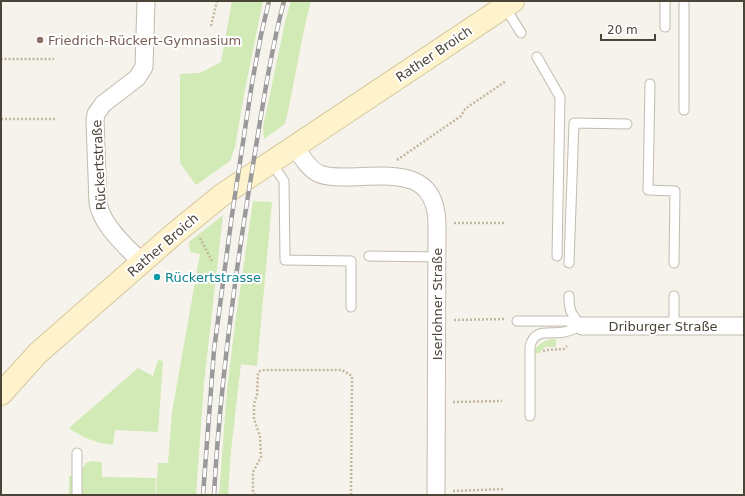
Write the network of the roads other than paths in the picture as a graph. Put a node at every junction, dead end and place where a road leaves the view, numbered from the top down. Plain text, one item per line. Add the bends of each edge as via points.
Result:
1 (146, 1) edge
2 (665, 1) edge
3 (684, 1) edge
4 (509, 4) edge
5 (665, 27) dead end
6 (521, 33) dead end
7 (537, 57) dead end
8 (650, 84) dead end
9 (684, 110) dead end
10 (628, 124) dead end
11 (296, 147) junction
12 (271, 162) junction
13 (369, 256) dead end
14 (557, 256) dead end
15 (437, 257) junction
16 (674, 262) dead end
17 (142, 263) junction
18 (569, 263) dead end
19 (569, 296) dead end
20 (674, 296) dead end
21 (351, 307) dead end
22 (517, 321) road end
23 (582, 326) junction
24 (674, 326) junction
25 (744, 326) edge
26 (38, 353) junction
27 (1, 375) edge
28 (1, 394) edge
29 (530, 416) dead end
30 (77, 452) dead end
31 (436, 493) edge
32 (78, 495) edge

1 - 17 street, Rückertstraße via 144,67 137,78 103,104 95,120 98,203 102,217
2 - 5 lane
3 - 9 lane
4 - 6 lane
4 - 11 main road, Rather Broich
7 - 14 lane via 560,97
8 - 16 lane via 648,190 675,191
10 - 18 lane via 574,123
11 - 12 main road, Rather Broich
11 - 15 street, Iserlohner Straße via 318,174 335,177 388,176 412,179 421,184 433,200 437,224
12 - 17 main road, Rather Broich via 222,195
12 - 21 lane via 284,181 285,260 351,261
13 - 15 lane
15 - 31 street, Iserlohner Straße
17 - 26 main road, Rather Broich
19 - 23 lane via 569,308
20 - 24 lane
22 - 23 lane via 567,321
23 - 24 street, Driburger Straße
23 - 29 lane via 563,332 544,332 533,338 530,347
24 - 25 street, Driburger Straße
26 - 27 main road, Rather Broich
26 - 28 main road, Rather Broich
30 - 32 lane

